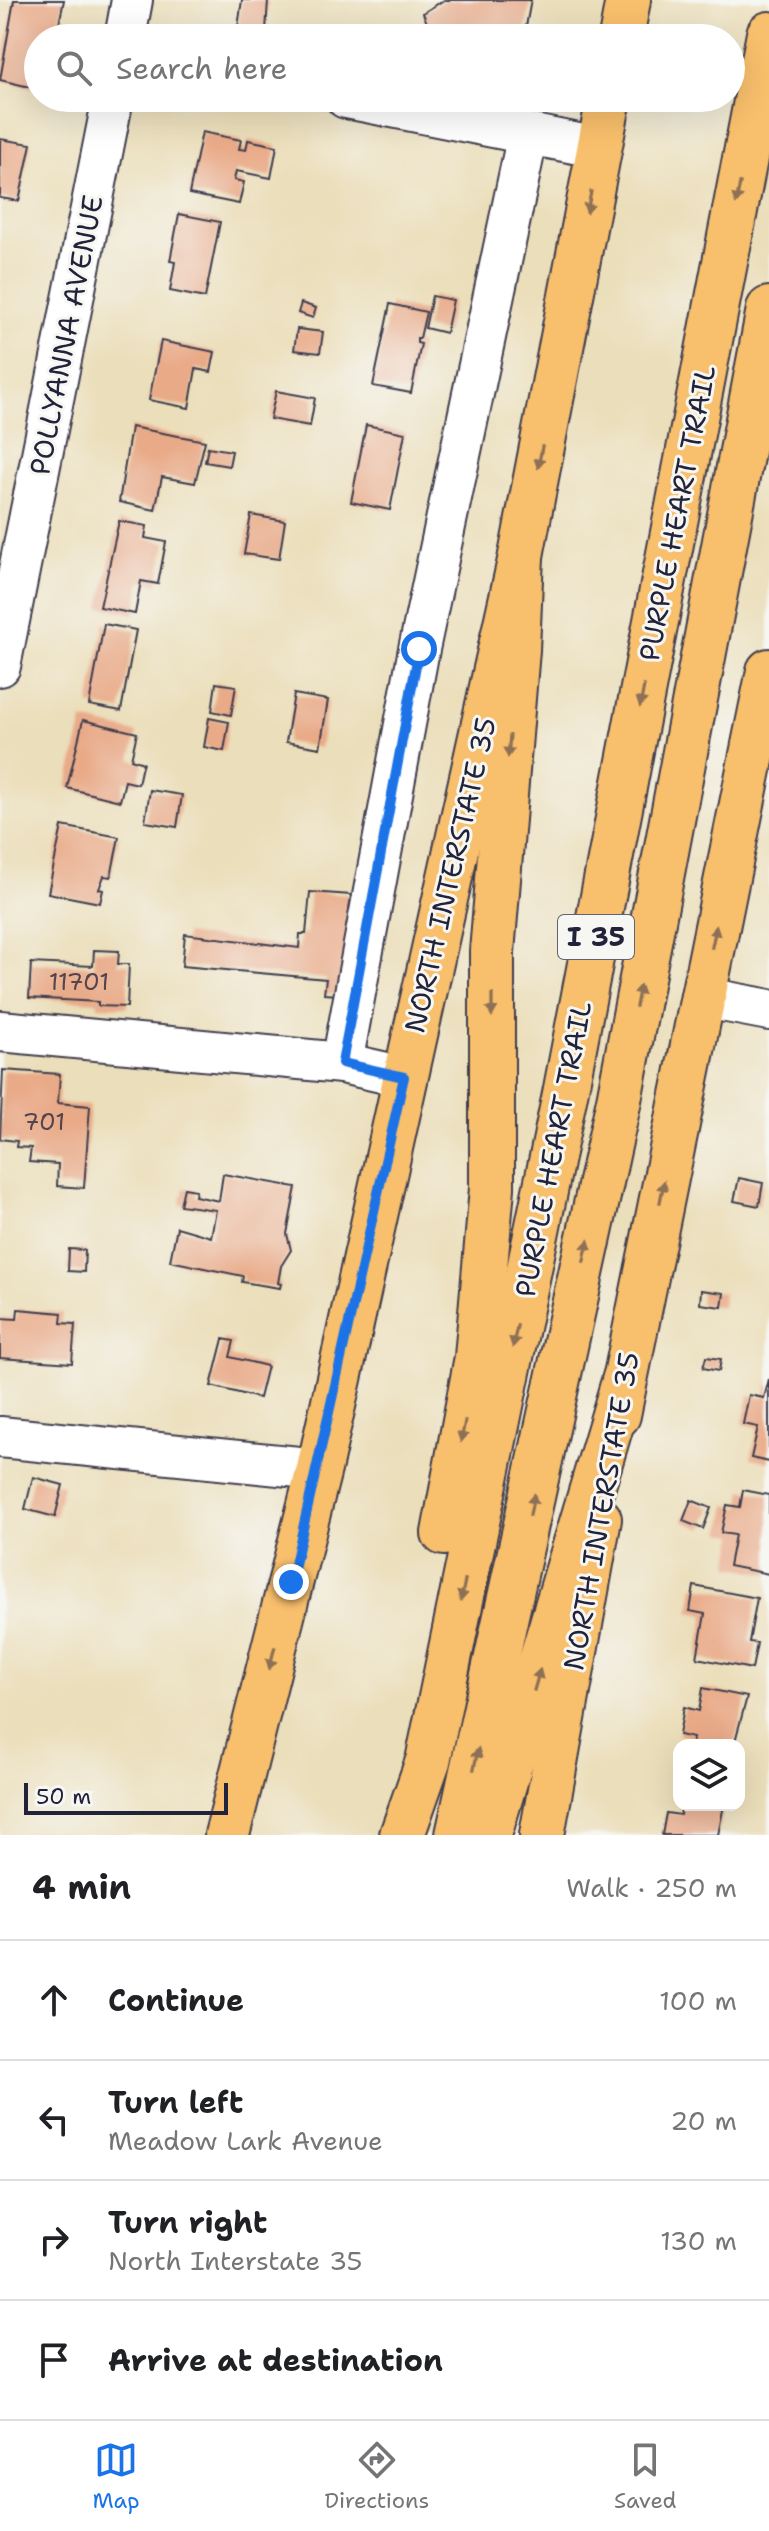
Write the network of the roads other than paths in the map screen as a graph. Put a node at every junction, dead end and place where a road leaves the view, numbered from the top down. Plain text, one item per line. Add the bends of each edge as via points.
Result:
1 (132, 0) edge
2 (628, 0) edge
3 (128, 24) edge
4 (624, 24) edge
5 (769, 34) edge
6 (110, 112) edge
7 (417, 112) edge
8 (606, 112) edge
9 (528, 134) junction
10 (599, 148) junction
11 (769, 309) edge
12 (521, 556) junction
13 (0, 666) edge
14 (769, 671) edge
15 (701, 997) junction
16 (769, 1010) edge
17 (0, 1031) edge
18 (342, 1063) junction
19 (404, 1077) junction
20 (625, 1378) junction
21 (0, 1437) edge
22 (319, 1469) junction
23 (227, 1835) edge
24 (387, 1835) edge
25 (402, 1835) edge
26 (458, 1835) edge
27 (489, 1835) edge
28 (542, 1835) edge

1 - 3 street
2 - 4 main road
5 -> 25 main road, PURPLE HEART TRAIL / I 35 via 565,1094 428,1761
6 - 13 street, POLLYANNA AVENUE
7 - 9 street
8 - 10 main road, NORTH INTERSTATE 35
9 - 10 street
9 - 18 street via 419,649
10 -> 12 main road, NORTH INTERSTATE 35
26 -> 11 main road, PURPLE HEART TRAIL / I 35 via 619,1100
12 - 19 main road, NORTH INTERSTATE 35
12 -> 24 main road via 492,952 492,1188 477,1357
15 -> 14 main road, NORTH INTERSTATE 35
15 - 16 street
20 -> 15 main road, NORTH INTERSTATE 35
17 - 18 street
18 - 19 street
19 - 22 main road, NORTH INTERSTATE 35
27 -> 20 main road
20 - 28 main road, NORTH INTERSTATE 35
21 - 22 street
22 -> 23 main road, NORTH INTERSTATE 35

